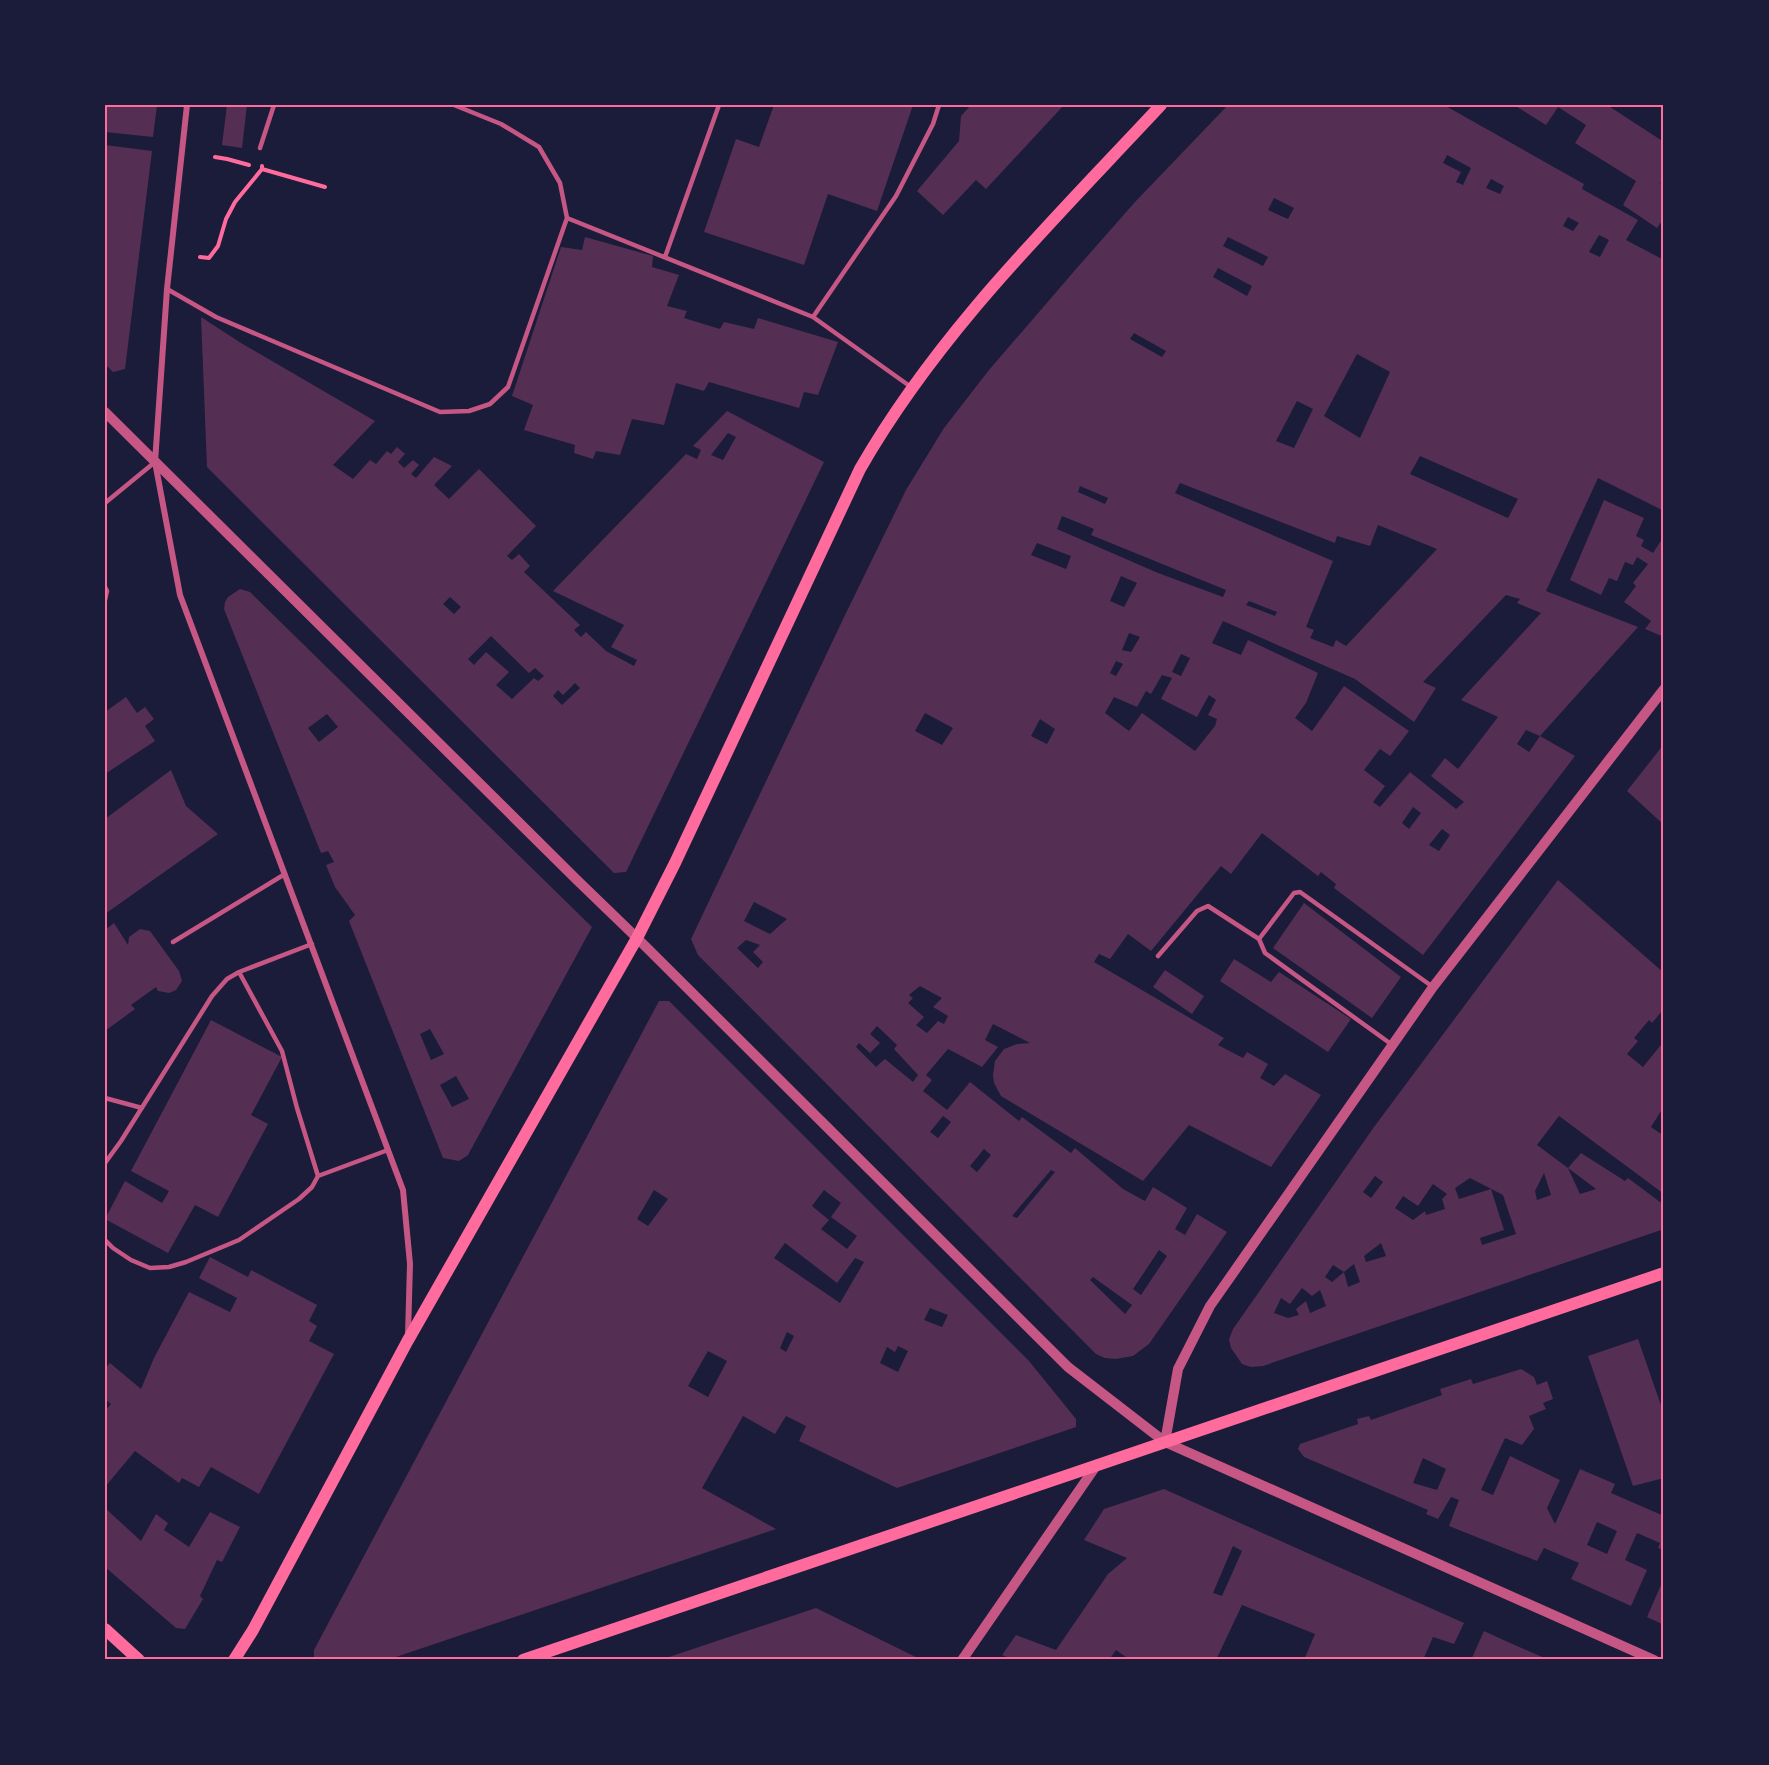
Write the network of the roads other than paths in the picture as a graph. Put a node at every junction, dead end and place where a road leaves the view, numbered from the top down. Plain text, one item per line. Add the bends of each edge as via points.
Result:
1 (187, 105) edge
2 (274, 105) edge
3 (454, 105) edge
4 (719, 105) edge
5 (939, 105) edge
6 (1161, 105) edge
7 (260, 148) dead end
8 (567, 218) junction
9 (665, 257) junction
10 (167, 289) junction
11 (813, 317) junction
12 (911, 387) junction
13 (105, 412) edge
14 (156, 462) junction
15 (105, 503) edge
16 (105, 587) edge
17 (105, 600) edge
18 (1664, 689) edge
19 (285, 874) junction
20 (638, 938) junction
21 (1258, 939) junction
22 (173, 942) dead end
23 (312, 944) junction
24 (1158, 956) dead end
25 (239, 972) junction
26 (1433, 987) junction
27 (1393, 1045) junction
28 (105, 1098) edge
29 (141, 1108) junction
30 (388, 1150) junction
31 (105, 1163) edge
32 (318, 1176) junction
33 (105, 1240) edge
34 (1664, 1273) edge
35 (408, 1342) junction
36 (1165, 1442) junction
37 (1096, 1466) junction
38 (105, 1629) edge
39 (139, 1660) edge
40 (234, 1660) edge
41 (523, 1660) edge
42 (962, 1660) edge
43 (1654, 1660) edge

1 - 10 street
2 - 7 lane
3 - 8 lane via 501,124 539,147 560,183
4 - 9 lane
5 - 11 lane via 896,196
6 - 12 main road via 981,299
8 - 9 lane
8 - 10 lane via 508,387 490,404 469,411 440,412 216,317
9 - 11 lane
10 - 14 street
11 - 12 lane
12 - 20 main road via 860,469
13 - 14 street
14 - 15 lane
14 - 19 street via 180,595
14 - 20 street
16 - 17 lane
18 - 26 street
19 - 22 lane
19 - 23 street
20 - 35 main road
20 - 36 street via 1068,1367
21 - 24 lane via 1208,906 1197,910
21 - 26 lane via 1294,893 1299,892
21 - 27 lane via 1265,952
23 - 25 lane
23 - 30 street
25 - 29 lane via 212,996
25 - 32 lane via 282,1051
26 - 27 street
27 - 36 street via 1210,1306 1178,1369
28 - 29 lane
29 - 31 lane
30 - 32 lane
30 - 35 street via 403,1191 410,1264
32 - 33 lane via 299,1199 239,1240 186,1262 150,1268 131,1260
34 - 36 main road
35 - 40 main road
36 - 37 main road
36 - 43 street
37 - 41 main road
37 - 42 street
38 - 39 main road

